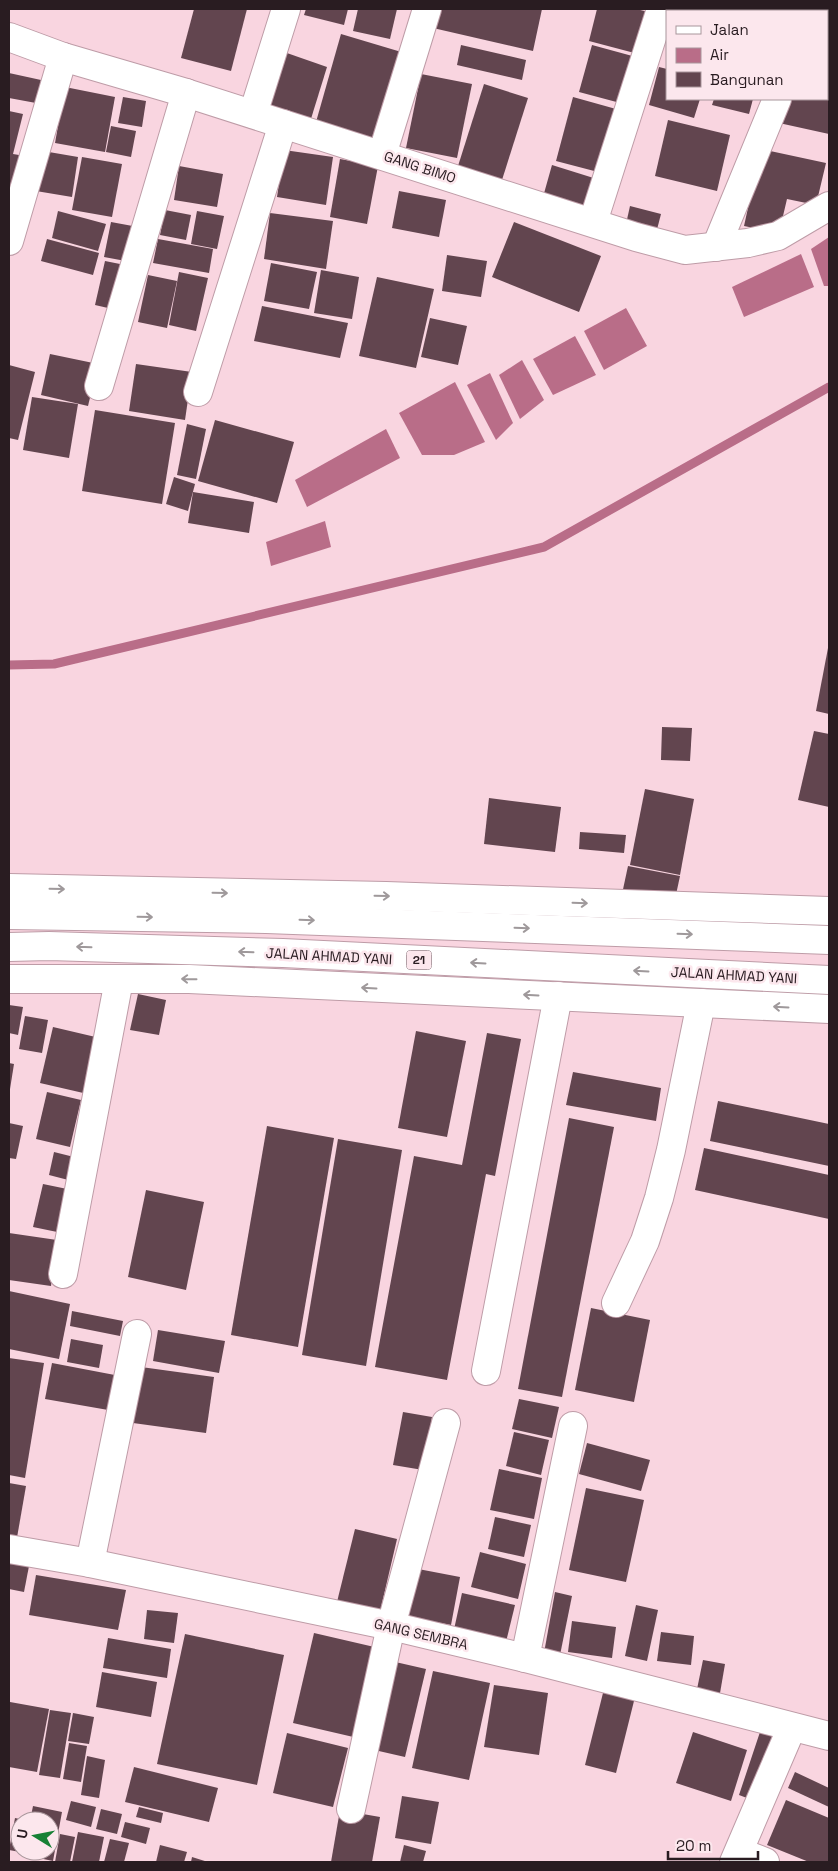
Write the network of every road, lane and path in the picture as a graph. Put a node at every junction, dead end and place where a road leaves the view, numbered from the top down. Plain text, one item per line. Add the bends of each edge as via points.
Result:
1 (286, 9) edge
2 (427, 9) edge
3 (661, 9) edge
4 (9, 37) edge
5 (63, 57) junction
6 (186, 93) junction
7 (777, 100) edge
8 (253, 114) junction
9 (282, 124) junction
10 (382, 155) junction
11 (829, 206) edge
12 (593, 222) junction
13 (9, 241) edge
14 (716, 248) junction
15 (99, 386) dead end
16 (198, 392) dead end
17 (9, 888) edge
18 (826, 904) edge
19 (9, 915) edge
20 (829, 940) edge
21 (9, 947) edge
22 (9, 979) edge
23 (119, 980) junction
24 (829, 980) edge
25 (558, 996) junction
26 (700, 1003) junction
27 (829, 1009) edge
28 (63, 1274) dead end
29 (616, 1303) dead end
30 (137, 1334) dead end
31 (486, 1371) dead end
32 (446, 1423) dead end
33 (574, 1426) dead end
34 (9, 1549) edge
35 (90, 1563) junction
36 (391, 1626) junction
37 (526, 1658) junction
38 (792, 1727) junction
39 (829, 1736) edge
40 (351, 1809) dead end
41 (737, 1857) edge
42 (765, 1862) edge

1 - 8 main road
2 - 10 main road
3 - 12 main road
4 - 5 main road, GANG BIMO
5 - 6 main road, GANG BIMO
5 - 13 main road
6 - 8 main road, GANG BIMO
6 - 15 main road
7 - 14 main road
8 - 9 main road, GANG BIMO
9 - 10 main road, GANG BIMO
9 - 16 main road
10 - 12 main road, GANG BIMO
11 - 14 main road, GANG BIMO via 778,236
12 - 14 main road, GANG BIMO via 636,238 685,250
17 -> 18 main road
19 -> 20 main road via 266,919
24 -> 21 main road, JALAN AHMAD YANI / 21 via 293,954
22 - 23 main road
25 -> 23 main road via 189,979
23 - 28 main road
25 - 26 main road
25 - 31 main road
27 -> 26 main road
26 - 29 main road via 659,1198 646,1241
30 - 35 main road
32 - 36 main road
33 - 37 main road
34 - 35 main road, GANG SEMBRA
35 - 36 main road, GANG SEMBRA
36 - 37 main road, GANG SEMBRA
36 - 40 main road
37 - 38 main road, GANG SEMBRA
38 - 39 main road, GANG SEMBRA
38 - 41 main road
41 - 42 main road

